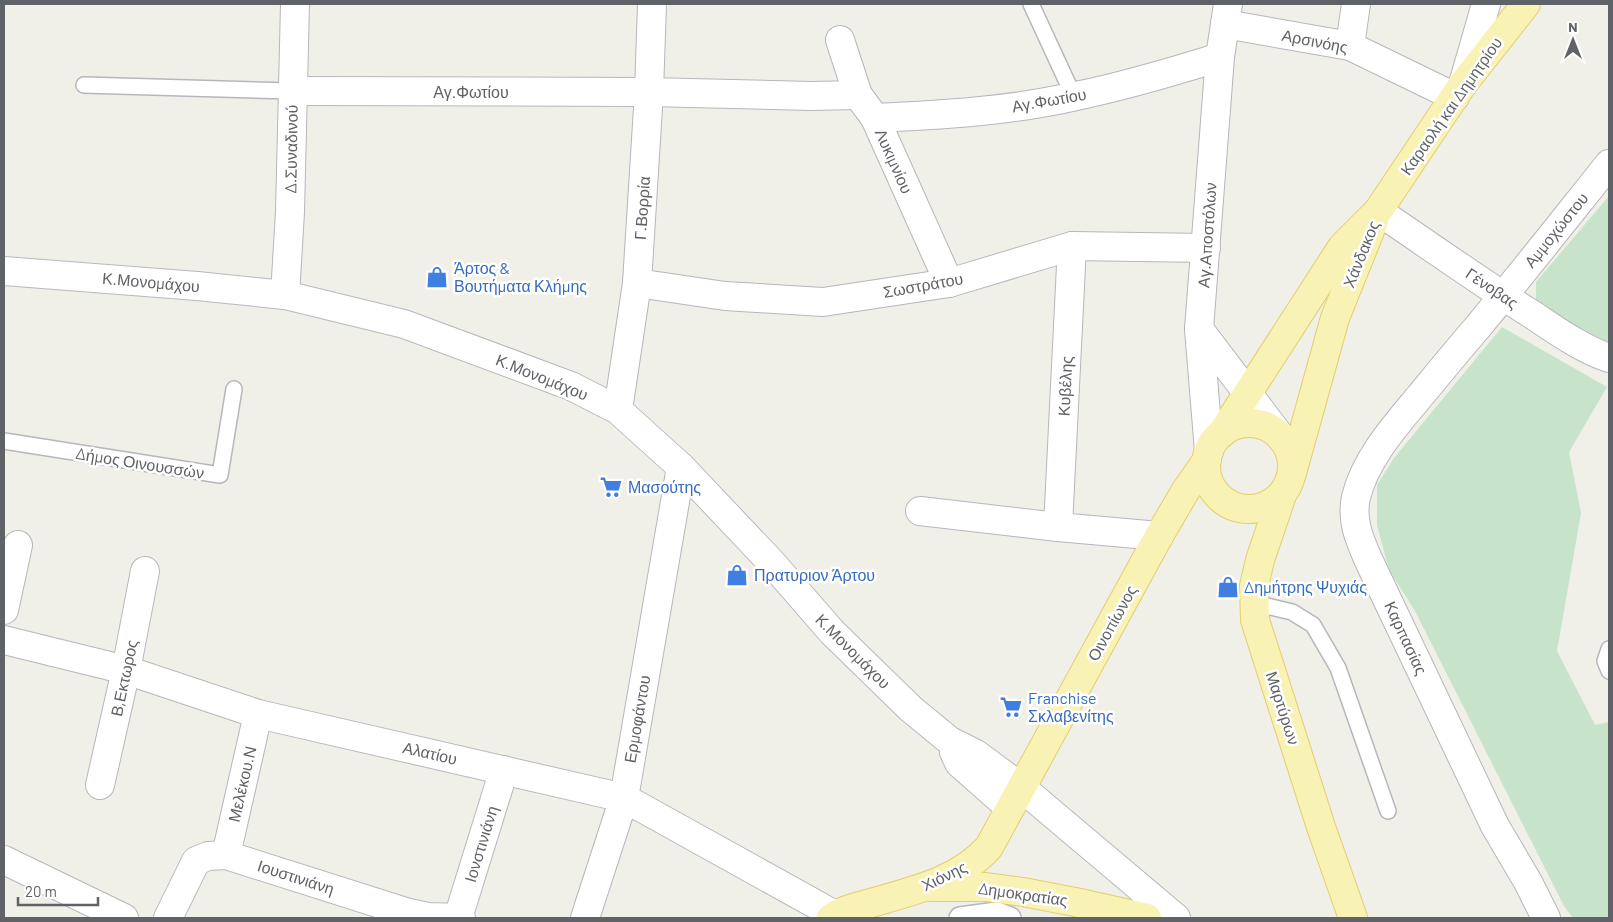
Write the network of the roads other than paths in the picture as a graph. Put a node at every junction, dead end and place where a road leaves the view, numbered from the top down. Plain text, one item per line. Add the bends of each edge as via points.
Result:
1 (295, 4) edge
2 (652, 4) edge
3 (1031, 4) edge
4 (1206, 4) edge
5 (1356, 4) edge
6 (1486, 4) edge
7 (1526, 4) edge
8 (1223, 33) edge
9 (840, 40) dead end
10 (1350, 46) junction
11 (84, 85) dead end
12 (1459, 90) junction
13 (292, 91) junction
14 (649, 92) junction
15 (858, 95) junction
16 (1074, 97) junction
17 (875, 118) junction
18 (1609, 164) edge
19 (1378, 211) junction
20 (1072, 246) junction
21 (1206, 248) junction
22 (4, 270) edge
23 (637, 283) junction
24 (949, 283) junction
25 (286, 295) junction
26 (1503, 296) junction
27 (1199, 329) junction
28 (1609, 358) edge
29 (234, 389) dead end
30 (1249, 394) junction
31 (618, 410) junction
32 (1283, 440) junction
33 (4, 441) edge
34 (1213, 448) junction
35 (681, 466) junction
36 (1287, 484) junction
37 (708, 496) junction
38 (920, 511) dead end
39 (673, 515) junction
40 (1058, 526) junction
41 (1159, 536) junction
42 (18, 545) dead end
43 (144, 571) dead end
44 (1254, 603) junction
45 (4, 610) edge
46 (4, 640) edge
47 (1609, 649) edge
48 (126, 670) junction
49 (1609, 671) edge
50 (258, 714) junction
51 (504, 770) junction
52 (100, 785) dead end
53 (624, 798) junction
54 (1016, 798) junction
55 (1388, 811) dead end
56 (226, 855) junction
57 (4, 860) edge
58 (928, 887) junction
59 (833, 917) edge
60 (124, 918) edge
61 (168, 918) edge
62 (459, 918) edge
63 (585, 918) edge
64 (960, 918) edge
65 (1010, 918) edge
66 (1147, 918) edge
67 (1176, 918) edge
68 (1354, 918) edge
69 (1546, 918) edge

1 - 13 street, Δ.Συναδινού
2 - 14 street, Γ.Βορρία
3 - 16 lane
4 - 8 street
5 - 10 street
6 - 12 street
7 - 12 main road, Καραολή και Δημητρίου
8 - 10 street, Αρσινόης
8 - 16 street, Αγ.Φωτίου via 1163,75
8 - 21 street, Αγ.Αποστόλων
9 - 15 street, Λυκιμνίου
10 - 12 street, Αρσινόης
11 - 13 lane, Αγ.Φωτίου
12 - 19 main road, Καραολή και Δημητρίου
13 - 14 street, Αγ.Φωτίου
13 - 25 street, Δ.Συναδινού
14 - 15 street, Αγ.Φωτίου
14 - 23 street, Γ.Βορρία
15 - 17 street, Λυκιμνίου
16 - 17 street, Αγ.Φωτίου via 992,110
17 - 24 street, Λυκιμνίου
18 - 26 street, Αμμοχώστου
19 - 26 street, Γένοβας
19 - 30 main road, Χάνδακος via 1342,247
19 - 36 main road, Χάνδακος via 1335,318
20 - 21 street, Σωστράτου
20 - 24 street, Σωστράτου
20 - 40 street, Κυβέλης
21 - 27 street, Αγ.Αποστόλων
22 - 25 street, Κ.Μονομάχου
23 - 24 street, Σωστράτου via 726,296 823,302
23 - 31 street, Γ.Βορρία
25 - 31 street, Κ.Μονομάχου via 404,324 571,386
26 - 28 street, Γένοβας via 1569,338
26 - 69 street, Καρπασίας via 1383,443 1360,484 1353,511 1357,534 1495,826
27 - 30 street
27 - 34 street, Αγ.Αποστόλων
29 - 33 lane, Δήμος Οινουσσών via 220,476
30 - 32 street
30 - 34 main road, Χάνδακος
31 - 35 street, Κ.Μονομάχου
32 - 34 main road via 1261,425 1248,424 1234,426
32 - 36 main road via 1291,456
34 - 36 main road via 1207,474 1220,498 1232,505 1244,509 1258,508 1271,503
34 - 41 main road, Οινοπίωνος
35 - 37 street, Κ.Μονομάχου
35 - 39 street, Ερμοφάντου
36 - 44 main road, Μαρτύρων via 1260,560
37 - 39 street
37 - 54 street, Κ.Μονομάχου via 832,632 911,709 950,741 976,754
38 - 40 street
39 - 53 street, Ερμοφάντου
40 - 41 street
41 - 54 main road, Οινοπίωνος
42 - 45 street
43 - 48 street, Β,Εκτωρος
44 - 55 lane via 1292,612 1313,625 1338,668
44 - 68 main road, Μαρτύρων via 1258,631
46 - 48 street, Αλατίου
47 - 49 lane via 1605,661
48 - 50 street, Αλατίου
48 - 52 street, Β,Εκτωρος
50 - 51 street, Αλατίου
50 - 56 street, Μελέκου.Ν
51 - 53 street, Αλατίου
51 - 62 street, Ιονστινιάνη
53 - 59 street, Αλατίου
53 - 63 street, Ερμοφάντου
54 - 58 main road, Χιόνης via 989,847 979,858
54 - 67 street
56 - 61 street, Ιουστινιάνη via 208,856 196,861
56 - 62 street, Ιουστινιάνη via 409,913
57 - 60 street
58 - 59 main road, Χιόνης via 856,907
58 - 66 main road, Δημοκρατίας via 986,887 1023,892
64 - 65 street via 997,913

